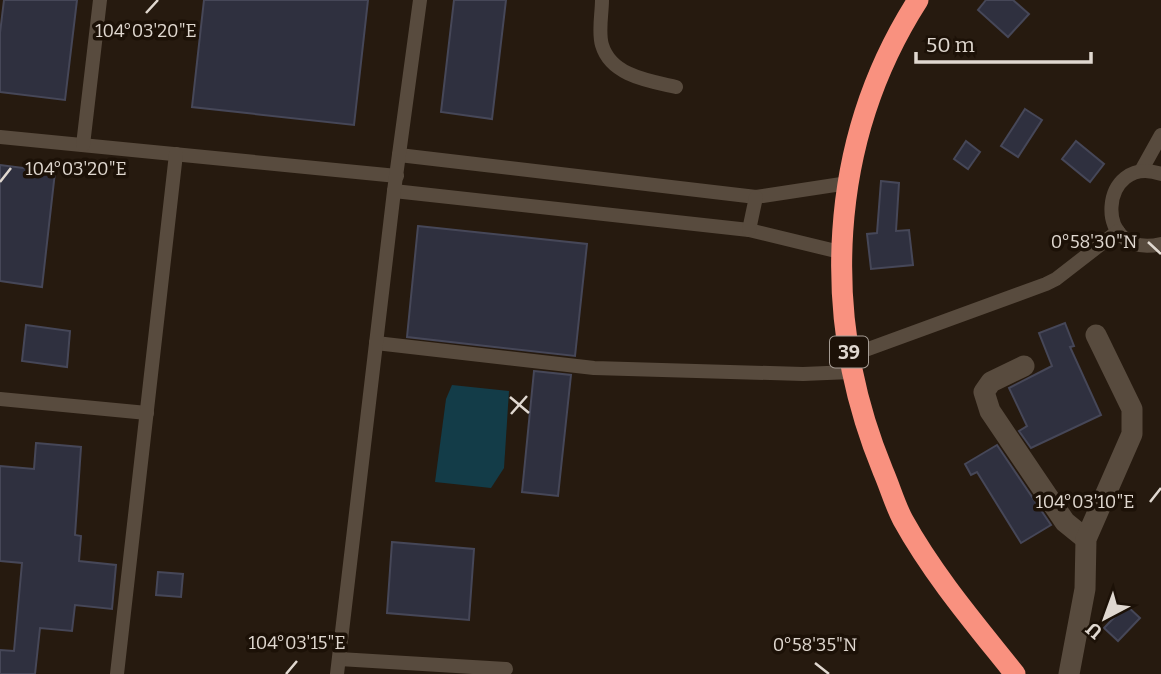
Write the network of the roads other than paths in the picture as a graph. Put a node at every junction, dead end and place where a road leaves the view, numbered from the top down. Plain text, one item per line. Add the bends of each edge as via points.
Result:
1 (100, 0) edge
2 (420, 0) edge
3 (602, 0) edge
4 (918, 0) edge
5 (676, 87) dead end
6 (1161, 135) edge
7 (0, 136) edge
8 (83, 145) junction
9 (176, 154) junction
10 (399, 155) junction
11 (1141, 172) junction
12 (1161, 174) edge
13 (848, 183) junction
14 (396, 184) junction
15 (756, 197) junction
16 (749, 230) junction
17 (1118, 231) junction
18 (1161, 244) edge
19 (839, 252) junction
20 (1096, 335) dead end
21 (376, 343) junction
22 (850, 364) junction
23 (1024, 366) dead end
24 (0, 399) edge
25 (147, 413) junction
26 (1086, 539) junction
27 (338, 666) edge
28 (506, 669) dead end
29 (117, 674) edge
30 (1015, 674) edge
31 (1070, 674) edge

1 - 8 lane
2 - 10 lane
3 - 5 lane via 601,41 611,60 639,79
4 - 13 highway, 39 via 881,67
6 - 11 lane
7 - 8 lane
8 - 9 lane
9 - 14 lane
9 - 25 lane
10 - 14 lane
10 - 15 lane
11 - 12 lane
11 - 17 lane via 1129,175 1113,194 1110,207
13 - 15 lane
13 - 19 highway, 39
14 - 16 lane
14 - 21 lane
15 - 16 lane
16 - 19 lane
17 - 18 lane via 1139,245
17 - 22 lane via 1046,284
19 - 22 highway, 39
20 - 26 street via 1132,409 1133,422 1132,434
21 - 22 lane via 594,368 803,374
21 - 27 lane
22 - 30 highway, 39 via 875,452 903,519 940,578
23 - 26 street via 991,382 985,400 1065,522
24 - 25 lane
25 - 29 lane
26 - 31 street via 1085,589
27 - 28 lane

